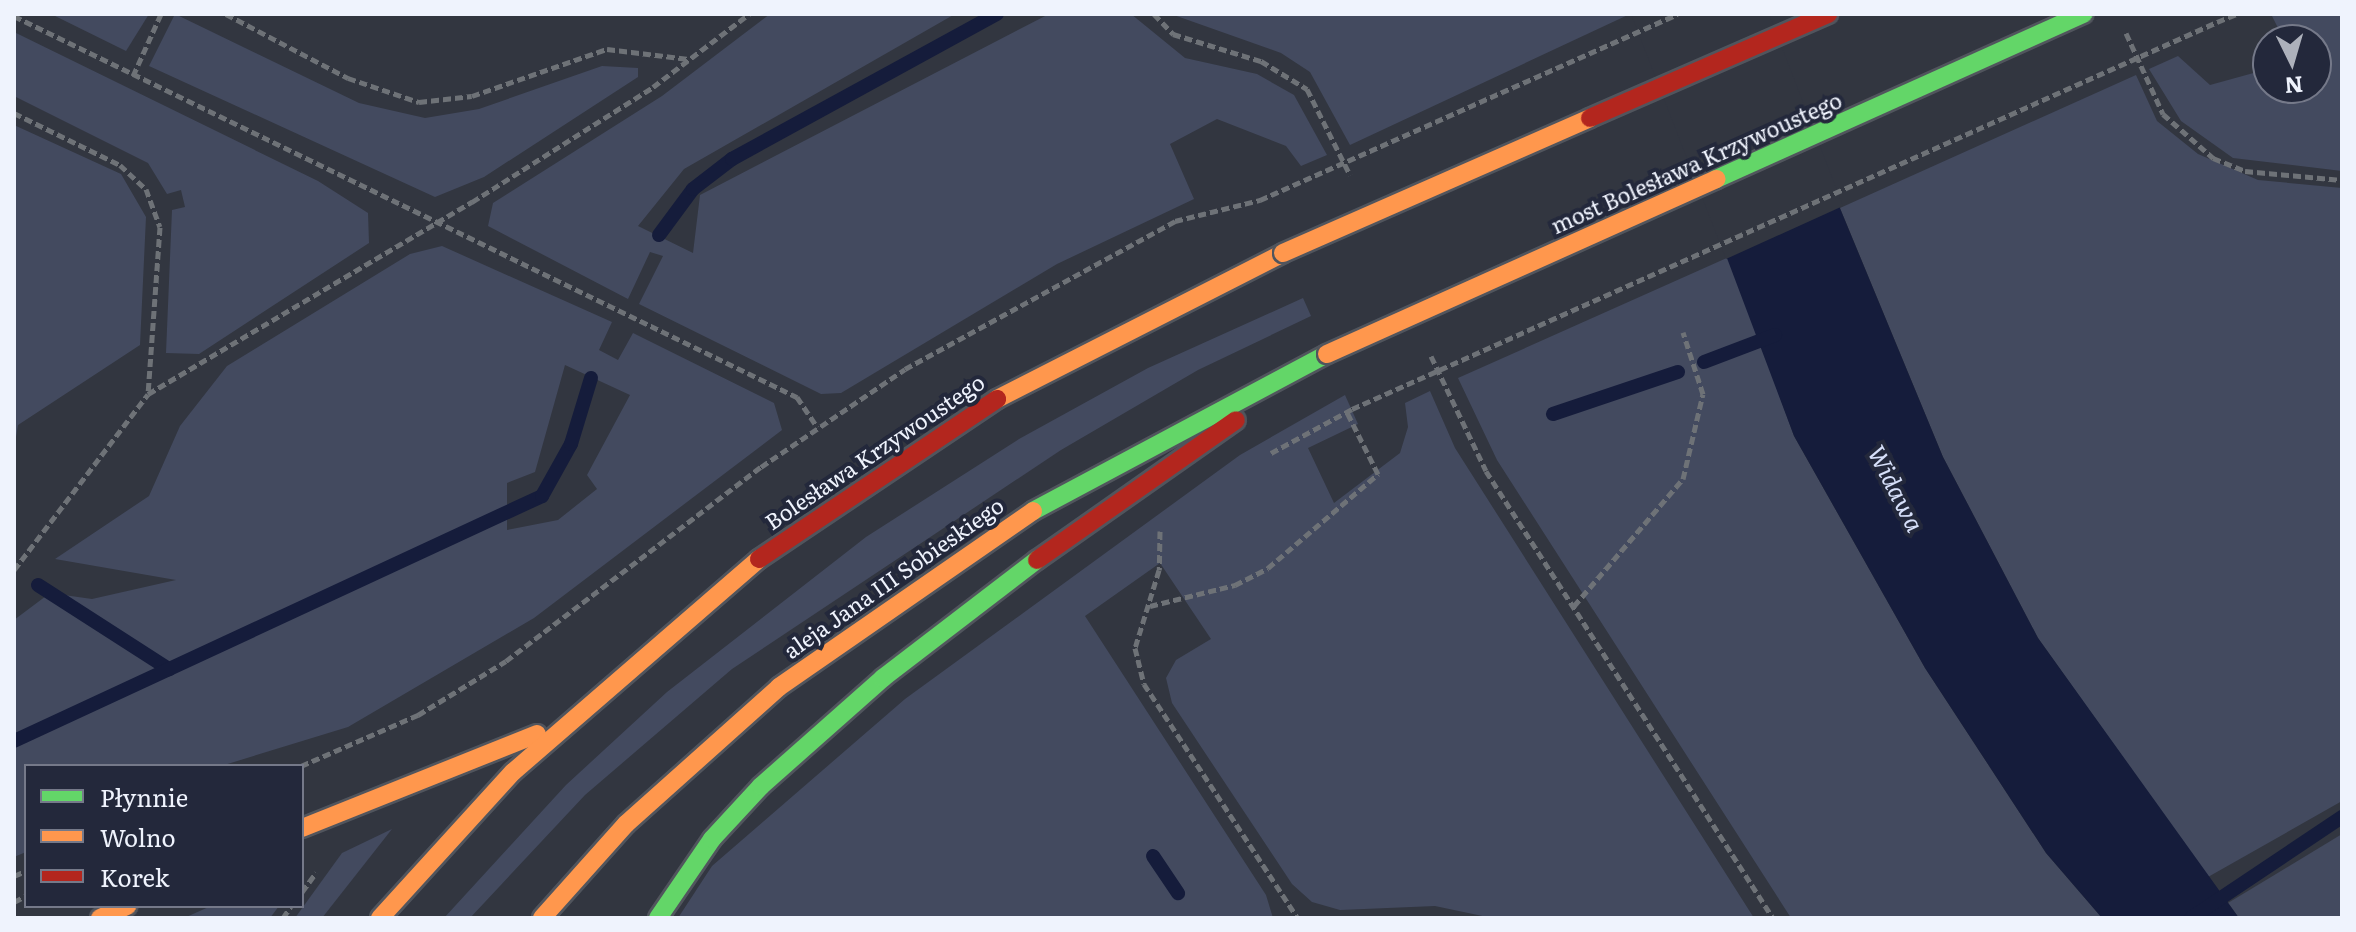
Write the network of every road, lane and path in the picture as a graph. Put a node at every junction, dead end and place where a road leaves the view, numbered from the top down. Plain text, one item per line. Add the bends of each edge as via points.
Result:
1 (161, 14) edge
2 (226, 14) edge
3 (749, 14) edge
4 (1154, 14) edge
5 (1677, 14) edge
6 (1828, 14) edge
7 (2084, 14) edge
8 (2237, 14) edge
9 (14, 16) edge
10 (2124, 28) dead end
11 (689, 59) junction
12 (133, 76) junction
13 (14, 113) edge
14 (2342, 180) edge
15 (1357, 191) dead end
16 (431, 222) junction
17 (1683, 332) dead end
18 (1426, 344) dead end
19 (1319, 358) junction
20 (148, 394) junction
21 (817, 427) junction
22 (1160, 530) dead end
23 (14, 570) edge
24 (1150, 606) junction
25 (1574, 606) junction
26 (568, 720) junction
27 (304, 765) edge
28 (304, 827) edge
29 (122, 908) edge
30 (100, 918) edge
31 (380, 918) edge
32 (542, 918) edge
33 (658, 918) edge
34 (1298, 918) edge
35 (1773, 918) edge

1 - 12 path
2 - 11 path via 348,78 419,102 472,96 607,49
3 - 11 path
4 - 15 path via 1173,34 1261,61 1307,89
5 - 21 path, bridge via 1260,200 1175,221 905,369
6 - 26 main road, Bolesława Krzywoustego, bridge via 1283,253 1084,350 901,457 773,547
7 - 19 main road, most Bolesława Krzywoustego, bridge
8 - 24 path, bridge via 1349,411 1378,474 1268,568 1235,585
9 - 12 path
10 - 14 path via 2163,114 2213,158 2245,171
11 - 16 path
12 - 16 path
13 - 20 path via 120,165 146,189 160,227
16 - 20 path
16 - 21 path via 797,397
17 - 25 path via 1703,394 1683,479
18 - 25 path via 1486,471
19 - 32 main road, aleja Jana III Sobieskiego via 1036,507 893,604 716,743 626,824
19 - 33 main road via 883,678 761,786 712,839
20 - 23 path
21 - 27 path via 506,661 418,715
22 - 24 path
24 - 34 path via 1135,648 1144,684
25 - 35 path
26 - 28 main road
26 - 31 main road
29 - 30 main road

